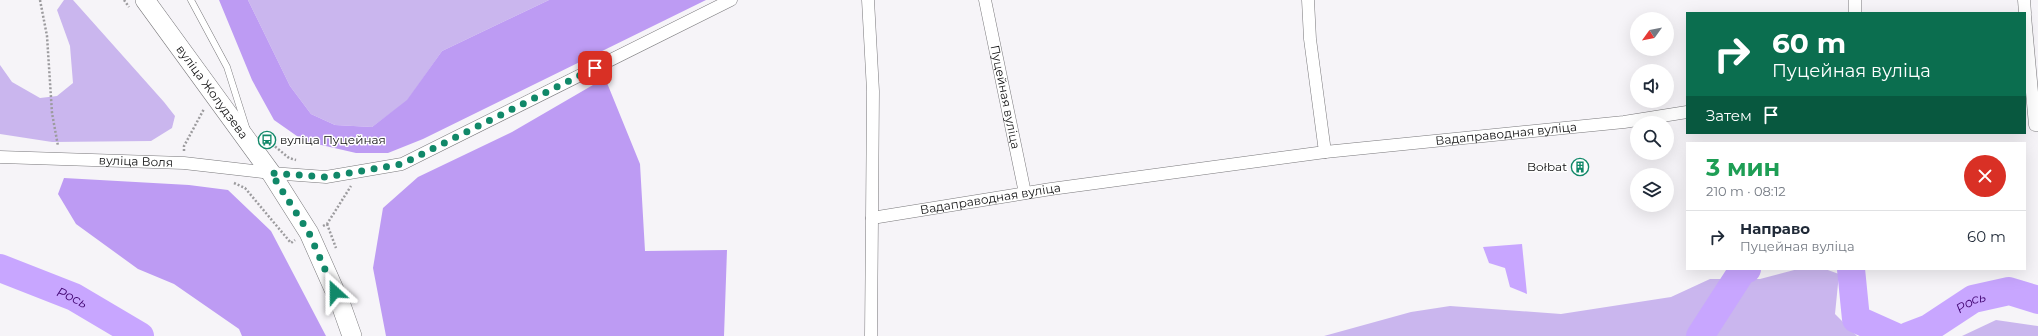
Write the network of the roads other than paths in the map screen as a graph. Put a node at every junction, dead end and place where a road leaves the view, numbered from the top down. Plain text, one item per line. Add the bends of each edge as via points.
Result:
1 (145, 0) edge
2 (191, 0) edge
3 (731, 0) edge
4 (868, 0) edge
5 (986, 0) edge
6 (1308, 0) edge
7 (1855, 0) edge
8 (2024, 0) edge
9 (1855, 12) edge
10 (2025, 12) edge
11 (2026, 25) edge
12 (1686, 112) edge
13 (2038, 125) edge
14 (252, 147) junction
15 (1324, 152) junction
16 (0, 156) edge
17 (271, 173) junction
18 (1025, 193) junction
19 (872, 218) junction
20 (352, 336) edge
21 (872, 336) edge

1 - 14 main road, вуліца Жолудзева
2 - 14 lane via 227,67
3 - 17 street via 402,164 326,177
4 - 19 street via 873,91
5 - 18 street, Пуцейная вуліца
6 - 15 street via 1310,39
7 - 9 street
8 - 10 street
11 - 13 street via 2035,125
12 - 15 street, Вадаправодная вуліца via 1624,122
14 - 17 main road, вуліца Жолудзева
15 - 18 street, Вадаправодная вуліца
16 - 17 street, вуліца Воля via 184,163
17 - 20 main road, вуліца Жолудзева via 309,233
18 - 19 street, Вадаправодная вуліца
19 - 21 street

